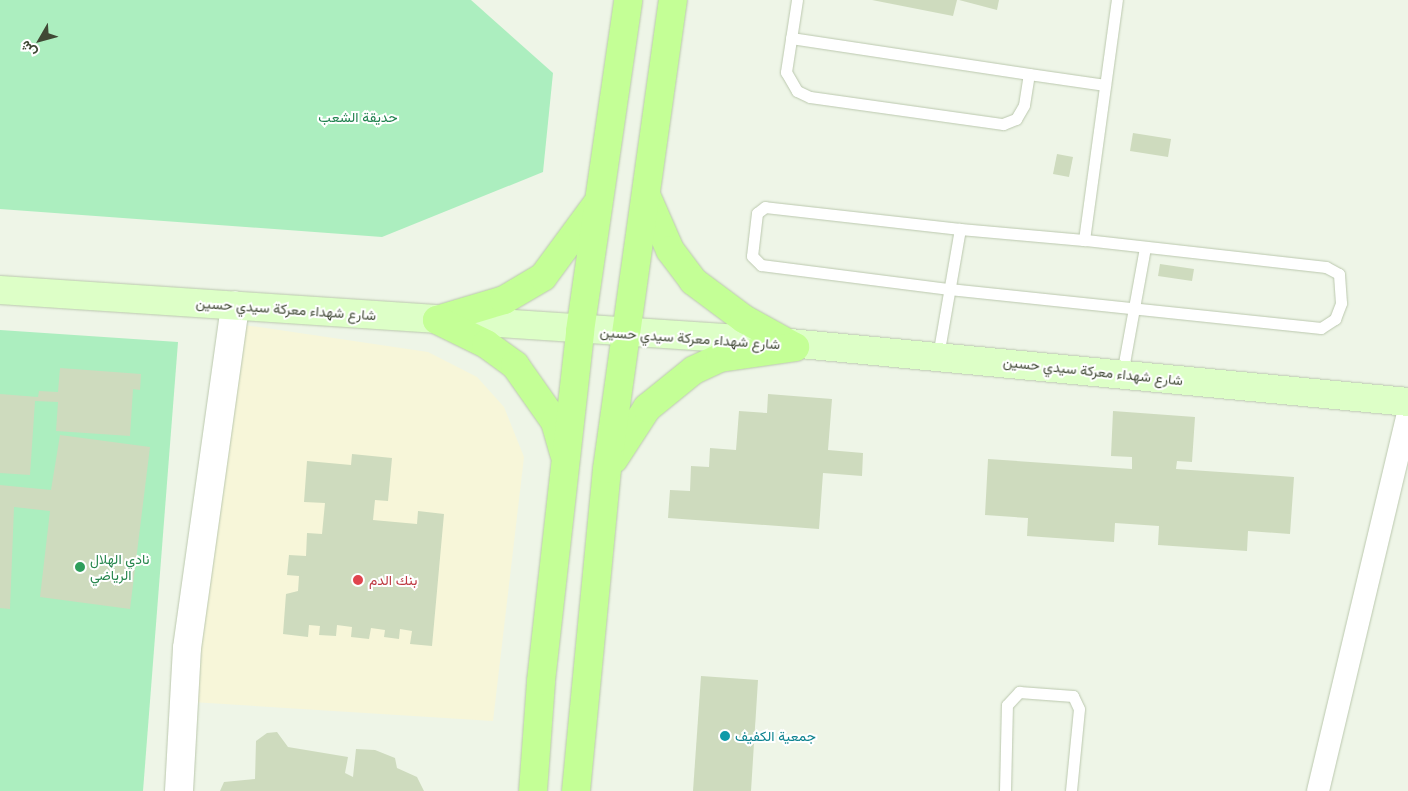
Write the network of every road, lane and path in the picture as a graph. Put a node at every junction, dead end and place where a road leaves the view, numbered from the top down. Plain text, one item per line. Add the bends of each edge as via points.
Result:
1 (628, 0) edge
2 (673, 0) edge
3 (797, 0) edge
4 (1117, 0) edge
5 (791, 38) junction
6 (1029, 74) junction
7 (1105, 85) junction
8 (604, 192) junction
9 (647, 196) junction
10 (960, 229) junction
11 (1084, 240) junction
12 (1145, 247) junction
13 (949, 289) junction
14 (0, 290) edge
15 (235, 305) junction
16 (1136, 309) junction
17 (436, 320) junction
18 (580, 331) junction
19 (629, 334) junction
20 (796, 347) junction
21 (938, 356) junction
22 (1122, 374) junction
23 (1408, 402) edge
24 (1408, 413) edge
25 (567, 464) junction
26 (607, 468) junction
27 (179, 791) edge
28 (533, 791) edge
29 (576, 791) edge
30 (1005, 791) edge
31 (1072, 791) edge
32 (1318, 791) edge

1 - 8 main road
2 - 9 main road
3 - 5 lane
4 - 7 lane
5 - 6 lane
5 - 6 lane via 788,80 797,91 820,98 1003,124 1016,119 1024,105
6 - 7 lane
7 - 11 lane
8 - 17 main road via 575,240 543,278 504,300
8 - 18 main road
9 - 19 main road
9 - 20 main road via 670,250 693,281 744,319
10 - 11 lane
10 - 13 lane
10 - 13 lane via 772,207 757,213 752,256 761,265
11 - 12 lane
12 - 16 lane
12 - 16 lane via 1326,267 1339,274 1341,303 1335,319 1321,328
13 - 16 lane
13 - 21 lane
14 - 15 main road, شارع شهداء معركة سيدي حسين
15 - 17 main road, شارع شهداء معركة سيدي حسين
15 - 27 street via 188,648
16 - 22 lane
17 - 18 main road, شارع شهداء معركة سيدي حسين
17 - 25 main road via 486,344 515,365 555,422
18 - 19 main road, شارع شهداء معركة سيدي حسين
18 - 25 main road
19 - 20 main road, شارع شهداء معركة سيدي حسين via 769,341
19 - 26 main road
20 - 21 main road, شارع شهداء معركة سيدي حسين
20 - 26 main road via 720,358 694,370 647,408
21 - 22 main road, شارع شهداء معركة سيدي حسين
22 - 23 main road, شارع شهداء معركة سيدي حسين
24 - 32 street
25 - 28 main road via 540,681
26 - 29 main road
30 - 31 lane via 1007,705 1019,692 1072,696 1079,709

